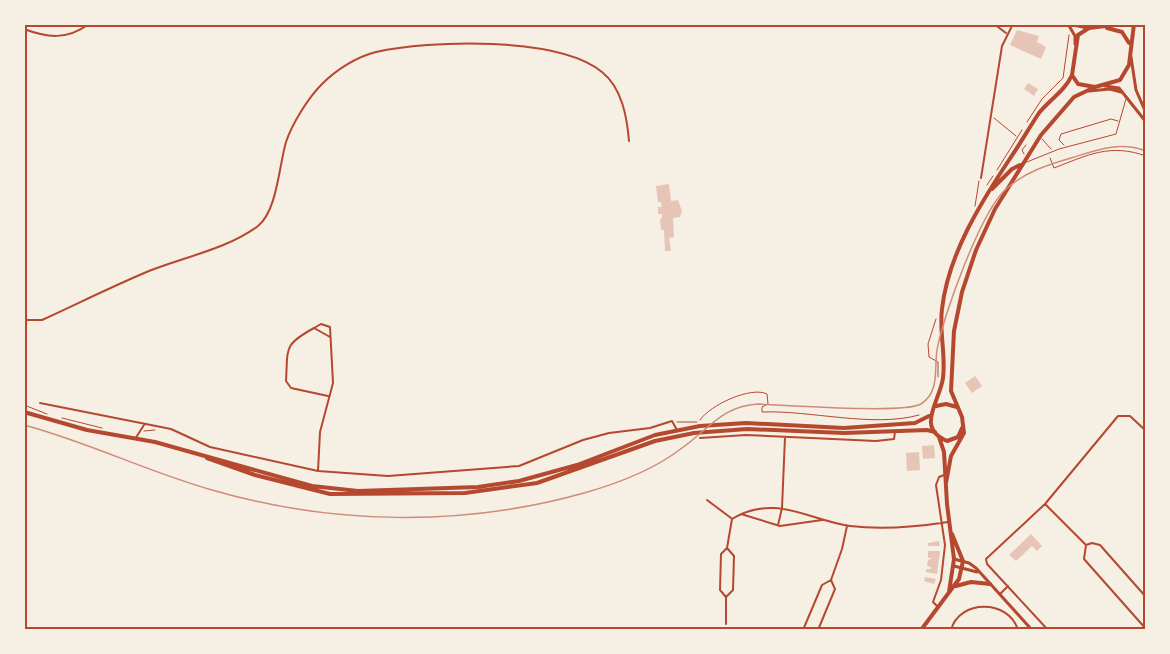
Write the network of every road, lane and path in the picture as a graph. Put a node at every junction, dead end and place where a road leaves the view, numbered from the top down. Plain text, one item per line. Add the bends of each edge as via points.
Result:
1 (89, 24) edge
2 (994, 24) edge
3 (1013, 24) edge
4 (1068, 24) edge
5 (1122, 24) edge
6 (1134, 24) edge
7 (1104, 27) junction
8 (1089, 28) junction
9 (24, 29) edge
10 (1007, 34) junction
11 (1071, 34) dead end
12 (1075, 44) junction
13 (1130, 44) junction
14 (1130, 52) junction
15 (1072, 75) junction
16 (1104, 86) junction
17 (1095, 87) junction
18 (1082, 93) junction
19 (1123, 93) junction
20 (1126, 97) junction
21 (1146, 113) edge
22 (990, 116) junction
23 (1146, 122) edge
24 (1119, 123) junction
25 (1041, 135) junction
26 (629, 141) dead end
27 (1026, 144) dead end
28 (1066, 147) junction
29 (1052, 151) junction
30 (1024, 154) dead end
31 (1146, 156) edge
32 (1050, 158) dead end
33 (983, 162) junction
34 (989, 163) dead end
35 (1020, 165) junction
36 (981, 178) joint
37 (989, 191) junction
38 (975, 208) dead end
39 (24, 320) edge
40 (314, 328) junction
41 (330, 336) junction
42 (928, 344) dead end
43 (939, 384) dead end
44 (329, 397) junction
45 (40, 403) dead end
46 (24, 405) edge
47 (936, 406) junction
48 (957, 407) junction
49 (24, 412) edge
50 (927, 414) junction
51 (50, 415) dead end
52 (60, 417) dead end
53 (675, 423) junction
54 (962, 424) junction
55 (144, 425) junction
56 (160, 428) junction
57 (110, 430) dead end
58 (677, 430) junction
59 (719, 430) junction
60 (1146, 431) edge
61 (141, 432) junction
62 (935, 432) junction
63 (896, 434) junction
64 (719, 436) junction
65 (785, 436) junction
66 (939, 437) junction
67 (135, 438) junction
68 (700, 438) dead end
69 (195, 453) junction
70 (318, 471) junction
71 (944, 475) junction
72 (946, 483) junction
73 (707, 500) dead end
74 (1045, 504) junction
75 (782, 508) junction
76 (741, 514) junction
77 (732, 519) junction
78 (825, 519) junction
79 (949, 522) junction
80 (942, 523) junction
81 (778, 525) junction
82 (847, 525) junction
83 (950, 530) junction
84 (1086, 545) junction
85 (727, 548) junction
86 (954, 559) junction
87 (963, 561) junction
88 (954, 566) junction
89 (962, 568) junction
90 (977, 572) junction
91 (831, 580) junction
92 (990, 584) junction
93 (956, 586) junction
94 (1008, 586) junction
95 (949, 592) junction
96 (999, 595) junction
97 (726, 597) junction
98 (1146, 597) edge
99 (938, 607) junction
100 (726, 624) dead end
101 (1146, 628) edge
102 (803, 630) edge
103 (818, 630) edge
104 (921, 630) edge
105 (951, 630) edge
106 (1018, 630) edge
107 (1032, 630) edge
108 (1048, 630) edge

1 - 9 street via 79,31 46,38
2 - 10 street
3 - 10 street
4 - 8 street
4 - 12 street
5 - 7 main road
6 - 13 main road
7 - 8 main road
7 - 13 main road via 1122,32
8 - 12 main road via 1078,36
10 - 22 street
11 - 22 path via 1063,78 1042,99 1017,137
12 - 15 main road
13 - 14 main road
14 - 16 main road via 1123,76
14 - 21 street via 1136,90
15 - 17 main road via 1078,84
15 - 37 main road via 1039,113
16 - 17 main road
16 - 19 street via 1114,86
17 - 18 main road
18 - 19 street via 1100,89
18 - 25 main road via 1066,104
19 - 20 street
20 - 23 street
20 - 24 lane
22 - 33 street
24 - 28 lane via 1116,134
24 - 28 lane via 1112,119 1061,134 1059,140
25 - 29 lane
25 - 35 main road
26 - 39 street via 627,115 613,84 586,62 516,46 461,43 417,45 375,53 353,61 322,84 309,102 287,139 271,213 259,225 42,320
27 - 30 path
28 - 29 lane
29 - 35 lane
31 - 32 path via 1116,148 1054,168
33 - 34 street
33 - 36 street
35 - 37 main road
35 - 48 main road via 988,223 962,292 951,370 951,391
36 - 38 path
37 - 47 main road via 959,251 943,302 944,374
40 - 41 street
40 - 41 street via 326,324
40 - 44 street via 291,342 286,381 291,388
41 - 44 street via 333,383
42 - 43 path via 929,357 938,362
44 - 70 street via 320,432
45 - 55 street
46 - 51 path
47 - 48 main road
47 - 50 main road
48 - 54 main road
49 - 67 main road via 87,430
50 - 53 path via 895,418 762,412 768,404 767,394 762,392 739,395 722,403 700,422
50 - 58 main road via 906,424 844,428 746,423
50 - 62 main road
52 - 57 path
53 - 58 street
53 - 70 street via 600,435 519,466 388,476
54 - 66 main road via 956,439 947,441
54 - 72 main road via 963,438 951,456
55 - 56 street
55 - 61 street
56 - 61 path
56 - 70 street via 210,447
58 - 69 main road via 532,478 463,488 335,489
59 - 63 main road
59 - 64 street
59 - 69 main road via 655,441 537,483 465,494 330,494 225,466
60 - 74 street via 1130,416 1118,416
61 - 67 street
62 - 63 main road
62 - 66 main road
63 - 65 street via 892,440 876,441
64 - 65 street
64 - 68 street
65 - 75 street
66 - 71 main road via 944,452
67 - 69 main road
71 - 72 main road
71 - 80 street via 936,485
72 - 79 main road
73 - 77 street
74 - 84 street
74 - 94 street via 986,559
75 - 76 street
75 - 78 street
75 - 81 street
76 - 77 street
76 - 81 street
77 - 85 street
78 - 81 street
78 - 82 street
79 - 80 street
79 - 83 main road
80 - 82 street
80 - 99 street via 944,559 933,602
82 - 91 street
83 - 86 main road
83 - 87 main road
84 - 98 street via 1100,545
84 - 101 street via 1084,559
85 - 97 street via 721,554 720,581
85 - 97 street via 734,556 733,590
86 - 87 street
86 - 88 main road
87 - 89 main road
87 - 90 street
88 - 89 street
88 - 95 main road
89 - 90 street
89 - 93 main road
90 - 92 street
91 - 102 street via 822,585
91 - 103 street via 835,589
92 - 93 main road via 970,582
92 - 96 street
93 - 95 main road
94 - 96 street
94 - 108 street
95 - 99 main road
96 - 107 street
97 - 100 street
99 - 104 main road
105 - 106 street via 955,618 962,613 987,606 998,608 1013,619

